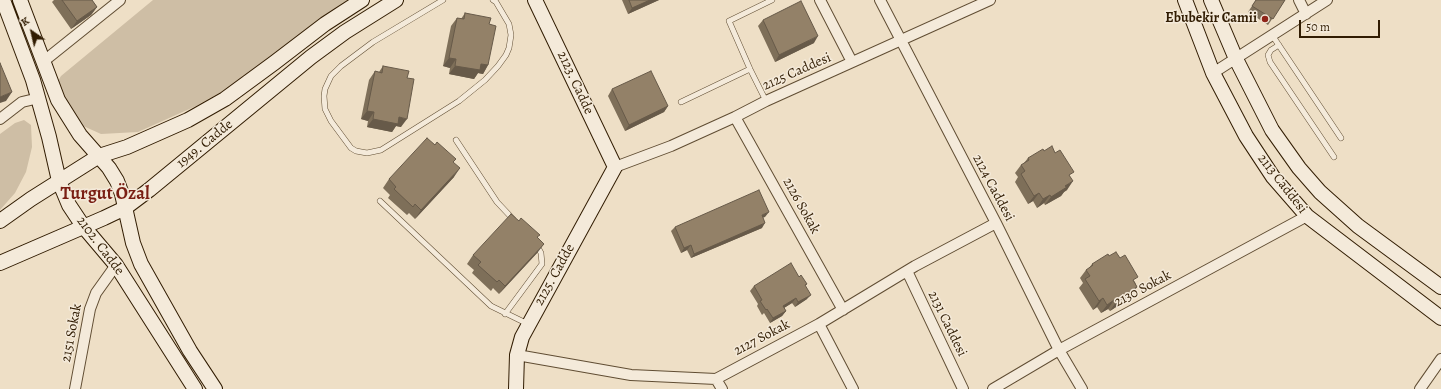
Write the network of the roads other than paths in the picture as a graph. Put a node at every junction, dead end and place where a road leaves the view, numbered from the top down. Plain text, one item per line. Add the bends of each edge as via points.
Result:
1 (3, 0) edge
2 (20, 0) edge
3 (120, 0) edge
4 (362, 0) edge
5 (396, 0) edge
6 (443, 0) edge
7 (535, 0) edge
8 (772, 0) edge
9 (820, 0) edge
10 (880, 0) edge
11 (990, 0) edge
12 (1186, 0) edge
13 (1211, 0) edge
14 (1299, 0) edge
15 (1327, 0) edge
16 (497, 1) edge
17 (1306, 14) junction
18 (1272, 36) junction
19 (900, 41) junction
20 (1279, 45) junction
21 (1236, 59) junction
22 (44, 61) junction
23 (852, 62) junction
24 (750, 69) junction
25 (1213, 73) junction
26 (39, 98) junction
27 (766, 101) junction
28 (681, 102) dead end
29 (735, 117) junction
30 (0, 120) edge
31 (1341, 138) dead end
32 (456, 140) dead end
33 (99, 156) junction
34 (1334, 157) dead end
35 (614, 167) junction
36 (59, 181) junction
37 (380, 201) dead end
38 (125, 208) junction
39 (1307, 216) junction
40 (0, 221) edge
41 (996, 223) junction
42 (518, 224) edge
43 (83, 226) junction
44 (533, 241) edge
45 (0, 263) edge
46 (116, 265) junction
47 (907, 271) junction
48 (1441, 287) edge
49 (843, 310) junction
50 (505, 314) junction
51 (1441, 318) edge
52 (528, 324) junction
53 (819, 324) junction
54 (1059, 350) junction
55 (517, 355) junction
56 (1441, 359) edge
57 (716, 379) junction
58 (75, 389) edge
59 (195, 389) edge
60 (215, 389) edge
61 (516, 389) edge
62 (722, 389) edge
63 (854, 389) edge
64 (963, 389) edge
65 (993, 389) edge
66 (1082, 389) edge
67 (1420, 389) edge

1 - 26 street, 2102. Cadde
2 - 22 street, 2102. Cadde
3 - 22 street
4 - 33 street, 1949. Cadde via 325,24 225,99 188,120 127,147
5 - 38 street, 1949. Cadde via 311,57
6 - 16 lane via 373,42 331,76 325,89 325,109 331,121 356,151 374,152 387,146 459,101 498,66 509,48 511,35 509,24
7 - 35 street, 2123. Cadde
8 - 24 lane via 729,21
9 - 23 street
10 - 19 street, 2124 Caddesi
11 - 19 street, 2125 Caddesi
12 - 25 street, 2113 Caddesi
13 - 21 street, 2113 Caddesi
14 - 17 street
15 - 17 street
17 - 18 street
18 - 20 lane
18 - 21 street
19 - 23 street, 2125 Caddesi
19 - 41 street, 2124 Caddesi
20 - 31 lane
20 - 34 lane via 1268,55 1270,62
21 - 25 street
21 - 48 street, 2113 Caddesi via 1272,130 1320,192 1358,226
22 - 33 street, 2102. Cadde via 58,100 80,135
23 - 27 street, 2125 Caddesi
24 - 27 lane
24 - 28 lane
25 - 39 street, 2113 Caddesi via 1246,136 1273,177
26 - 30 street via 22,102
26 - 36 street, 2102. Cadde
27 - 29 street, 2125 Caddesi
29 - 35 street, 2125 Caddesi via 671,146
29 - 49 street, 2126 Sokak
32 - 42 lane via 497,202
33 - 36 street, 1949. Cadde
33 - 38 street, 2102. Cadde via 117,181
35 - 52 street, 2125. Cadde
36 - 40 street, 1949. Cadde
36 - 43 street, 2102. Cadde via 69,205
37 - 50 lane via 491,306
38 - 43 street, 1949. Cadde
38 - 60 street, 2102. Cadde via 141,264 190,351
39 - 51 street, 2113 Caddesi
39 - 54 street, 2130 Sokak
41 - 47 street, 2127 Sokak
41 - 54 street, 2124 Caddesi
43 - 45 street, 1949. Cadde
43 - 46 street, 2102. Cadde
44 - 50 lane via 541,253 542,264
46 - 58 street, 2151 Sokak via 96,293 90,309
46 - 59 street, 2102. Cadde
47 - 49 street, 2127 Sokak
47 - 64 street, 2131 Caddesi
49 - 53 street, 2127 Sokak
50 - 52 lane
52 - 55 street, 2125. Cadde
53 - 57 street, 2127 Sokak
53 - 63 street
54 - 65 street, 2130 Sokak
54 - 66 street, 2124 Caddesi
55 - 57 street via 631,375
55 - 61 street, 2125. Cadde
56 - 67 street
57 - 62 street

